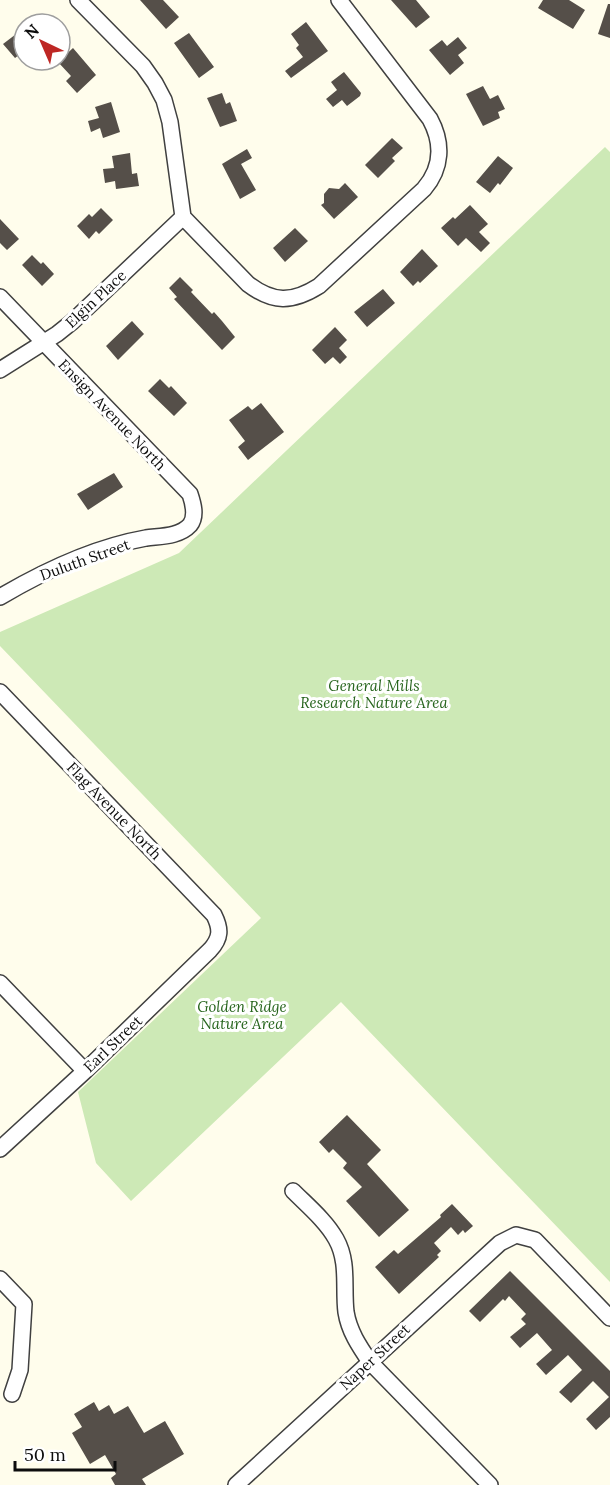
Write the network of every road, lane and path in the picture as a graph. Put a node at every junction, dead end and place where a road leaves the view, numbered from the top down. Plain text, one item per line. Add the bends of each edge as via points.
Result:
1 (78, 0) edge
2 (339, 0) edge
3 (183, 217) junction
4 (0, 297) edge
5 (42, 343) junction
6 (0, 370) edge
7 (174, 534) joint
8 (0, 597) edge
9 (0, 692) edge
10 (220, 934) joint
11 (0, 983) edge
12 (85, 1071) junction
13 (0, 1149) edge
14 (293, 1191) dead end
15 (0, 1279) edge
16 (610, 1318) edge
17 (370, 1362) junction
18 (12, 1394) dead end
19 (236, 1485) edge
20 (490, 1485) edge

1 - 3 street via 143,66 164,100
2 - 3 street via 430,119 438,137 439,157 432,180 319,286 304,295 281,299 248,284
3 - 5 street, Elgin Place via 72,322
4 - 5 street, Ensign Avenue North
5 - 6 street, Elgin Place
5 - 7 street, Ensign Avenue North via 190,494 193,518 189,526
7 - 8 street, Duluth Street via 102,550 51,570
9 - 10 street, Flag Avenue North via 214,915
10 - 12 street, Earl Street via 210,950
11 - 12 street
12 - 13 street, Earl Street
14 - 17 street via 337,1240 346,1273 346,1313 355,1340
15 - 18 street via 24,1304 20,1370
16 - 17 street, Naper Street via 535,1240 516,1234 500,1243
17 - 19 street, Naper Street
17 - 20 street

